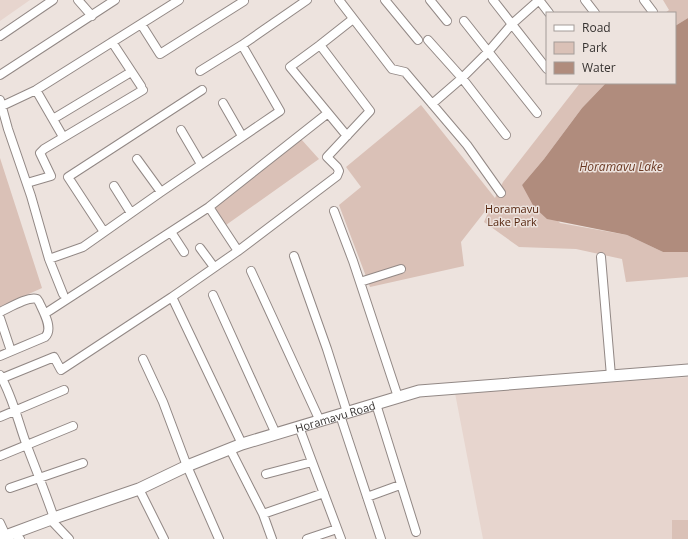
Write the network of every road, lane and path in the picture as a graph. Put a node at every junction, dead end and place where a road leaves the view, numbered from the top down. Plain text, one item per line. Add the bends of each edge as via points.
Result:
1 (53, 0) edge
2 (78, 0) edge
3 (115, 0) edge
4 (179, 0) edge
5 (307, 0) edge
6 (339, 0) edge
7 (385, 0) edge
8 (430, 0) edge
9 (493, 0) edge
10 (644, 0) edge
11 (244, 1) edge
12 (587, 1) edge
13 (548, 12) edge
14 (594, 12) edge
15 (653, 12) edge
16 (92, 16) junction
17 (353, 19) junction
18 (447, 21) dead end
19 (464, 21) dead end
20 (141, 24) junction
21 (512, 24) junction
22 (0, 36) edge
23 (418, 40) dead end
24 (428, 40) dead end
25 (112, 42) junction
26 (242, 45) junction
27 (320, 46) junction
28 (488, 52) junction
29 (546, 68) edge
30 (200, 71) dead end
31 (131, 72) junction
32 (0, 75) edge
33 (462, 78) junction
34 (36, 90) junction
35 (202, 90) dead end
36 (1, 103) edge
37 (223, 103) dead end
38 (432, 104) junction
39 (328, 112) junction
40 (537, 113) dead end
41 (53, 119) junction
42 (181, 130) dead end
43 (62, 135) dead end
44 (506, 135) dead end
45 (242, 136) junction
46 (347, 136) junction
47 (137, 159) dead end
48 (201, 164) junction
49 (27, 183) junction
50 (114, 186) dead end
51 (160, 192) junction
52 (501, 193) dead end
53 (209, 207) junction
54 (334, 211) dead end
55 (131, 213) junction
56 (104, 232) junction
57 (170, 232) junction
58 (200, 248) dead end
59 (238, 251) junction
60 (184, 252) dead end
61 (294, 256) dead end
62 (601, 257) dead end
63 (49, 259) junction
64 (214, 267) junction
65 (401, 269) dead end
66 (251, 271) dead end
67 (360, 282) junction
68 (63, 294) dead end
69 (214, 295) dead end
70 (172, 297) junction
71 (49, 311) dead end
72 (0, 312) edge
73 (0, 318) edge
74 (11, 351) junction
75 (0, 356) edge
76 (142, 360) dead end
77 (688, 370) edge
78 (611, 376) junction
79 (1, 377) edge
80 (64, 390) dead end
81 (398, 397) junction
82 (376, 404) junction
83 (16, 410) junction
84 (344, 413) junction
85 (0, 417) edge
86 (320, 421) junction
87 (73, 426) dead end
88 (299, 427) junction
89 (276, 434) junction
90 (242, 444) junction
91 (27, 445) junction
92 (230, 449) junction
93 (0, 456) edge
94 (312, 462) junction
95 (84, 463) dead end
96 (187, 466) junction
97 (266, 474) dead end
98 (40, 478) junction
99 (400, 485) junction
100 (10, 488) dead end
101 (139, 489) junction
102 (324, 493) junction
103 (367, 497) junction
104 (263, 514) junction
105 (52, 519) junction
106 (0, 523) edge
107 (337, 528) junction
108 (416, 532) dead end
109 (10, 537) edge
110 (69, 539) edge
111 (164, 539) edge
112 (219, 539) edge
113 (272, 539) edge
114 (307, 539) edge
115 (341, 539) edge
116 (381, 539) edge

1 - 22 street
2 - 16 street
3 - 16 street
4 - 20 street
5 - 26 street
6 - 17 street
7 - 23 street
8 - 18 street
9 - 21 street
10 - 15 street
11 - 20 street via 160,54
12 - 14 street
13 - 21 street via 539,0
16 - 32 street
17 - 27 street
17 - 38 street via 392,69 405,72
19 - 28 street
20 - 25 street
21 - 28 street
21 - 29 street
24 - 33 street
25 - 31 street
25 - 34 street
26 - 30 street
26 - 45 street via 280,111
27 - 39 street via 290,67
27 - 46 street via 370,111
28 - 33 street
28 - 40 street
31 - 41 street
31 - 49 street via 142,88 44,149 40,153 51,176
33 - 38 street
33 - 44 street
34 - 36 street
34 - 41 street
35 - 56 street via 68,177
36 - 49 street
37 - 45 street
38 - 52 street via 467,145
39 - 46 street
39 - 53 street
41 - 43 street
42 - 48 street
45 - 48 street
46 - 59 street via 327,156 337,167 337,176
47 - 51 street
48 - 51 street
49 - 63 street
50 - 55 street
51 - 55 street
53 - 57 street
53 - 59 street
54 - 67 street
55 - 56 street
56 - 63 street via 83,247
57 - 60 street
57 - 71 street
58 - 64 street
59 - 64 street
61 - 84 street via 327,349
62 - 78 street
63 - 68 street
64 - 70 street
65 - 67 street
66 - 86 street
67 - 81 street
69 - 89 street
70 - 79 street via 61,370 54,357
70 - 90 street
72 - 74 street via 35,298 48,325 49,333 45,337
73 - 74 street
74 - 75 street
76 - 96 street via 163,402
77 - 78 street, Horamavu Road
78 - 81 street, Horamavu Road via 419,391
79 - 83 street
80 - 83 street
81 - 82 street, Horamavu Road
82 - 84 street, Horamavu Road
82 - 99 street
83 - 85 street
83 - 91 street
84 - 86 street, Horamavu Road
84 - 103 street
86 - 88 street, Horamavu Road
87 - 91 street
88 - 89 street, Horamavu Road
88 - 94 street
89 - 90 street, Horamavu Road
90 - 92 street, Horamavu Road
91 - 93 street
91 - 98 street
92 - 96 street, Horamavu Road
92 - 104 street
94 - 97 street
94 - 102 street
95 - 98 street
96 - 101 street, Horamavu Road
96 - 112 street
98 - 100 street
98 - 105 street
99 - 103 street
99 - 108 street
101 - 105 street, Horamavu Road
101 - 111 street
102 - 104 street
102 - 107 street
103 - 116 street
104 - 113 street
105 - 109 street, Horamavu Road
105 - 110 street
106 - 109 street
107 - 114 street
107 - 115 street

